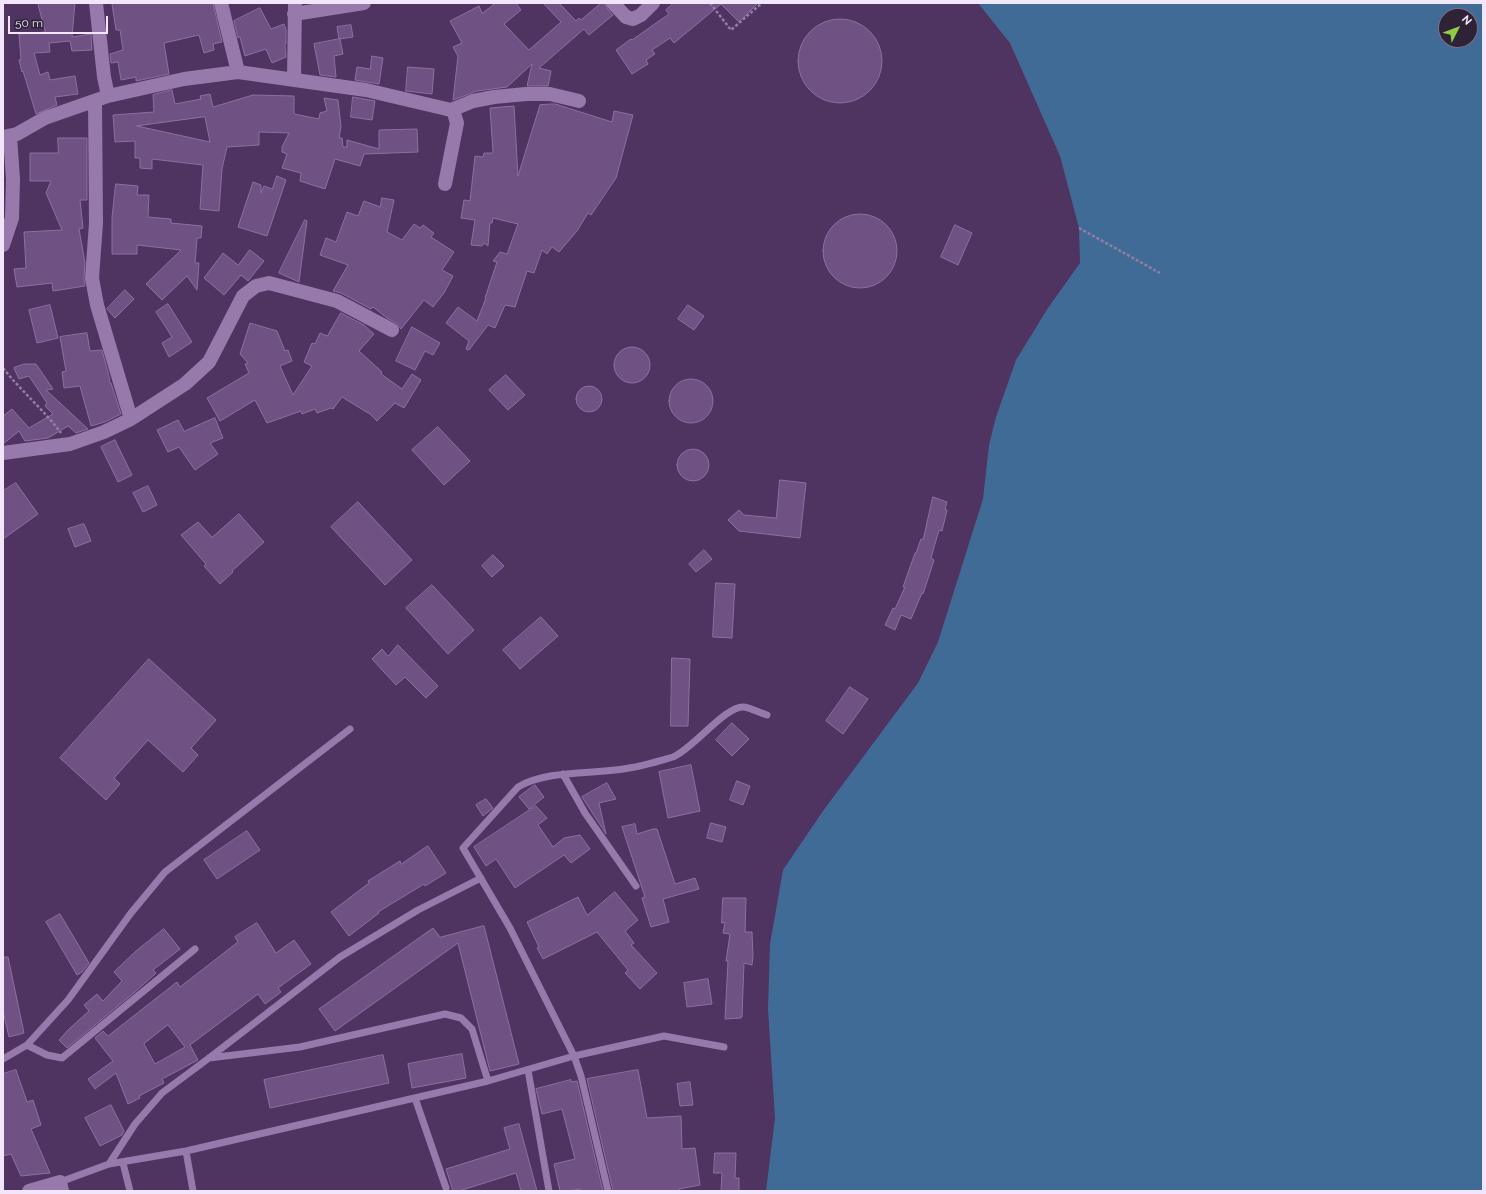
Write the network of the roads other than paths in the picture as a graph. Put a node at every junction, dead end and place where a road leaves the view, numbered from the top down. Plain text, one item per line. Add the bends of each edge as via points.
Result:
1 (96, 3) edge
2 (221, 3) edge
3 (364, 3) edge
4 (613, 3) edge
5 (653, 3) edge
6 (294, 9) edge
7 (238, 72) junction
8 (294, 80) junction
9 (108, 96) junction
10 (95, 101) junction
11 (579, 101) dead end
12 (451, 110) junction
13 (6, 136) edge
14 (445, 184) dead end
15 (3, 245) edge
16 (392, 330) dead end
17 (130, 419) junction
18 (3, 454) edge
19 (767, 715) dead end
20 (350, 729) dead end
21 (563, 774) junction
22 (481, 878) junction
23 (636, 886) dead end
24 (195, 949) dead end
25 (27, 1045) junction
26 (724, 1047) dead end
27 (574, 1056) junction
28 (209, 1058) junction
29 (3, 1059) edge
30 (528, 1070) junction
31 (488, 1081) junction
32 (415, 1098) junction
33 (186, 1151) junction
34 (123, 1163) junction
35 (109, 1164) junction
36 (61, 1186) edge
37 (446, 1188) dead end
38 (29, 1191) edge
39 (130, 1191) edge
40 (193, 1191) edge
41 (549, 1191) edge
42 (608, 1191) edge

1 - 9 street
2 - 7 street
3 - 6 street
4 - 5 street via 626,18 633,19
6 - 8 street
7 - 8 street
7 - 9 street via 184,79
8 - 12 street via 366,90
9 - 10 street
10 - 13 street via 44,118 17,134
10 - 17 street via 96,222 92,278 97,305
11 - 12 street via 550,94 526,94 473,101
12 - 14 street via 457,123
13 - 15 street via 13,179 12,218
16 - 17 street via 337,301 269,283 256,286 243,296 209,362 185,384
17 - 18 street via 70,444
19 - 21 lane via 743,707 732,710 683,752 673,756 629,768
20 - 25 lane via 165,872 131,913 68,1000
21 - 22 lane via 528,782 518,787 464,848
21 - 23 lane via 585,813
22 - 27 lane via 510,928
22 - 28 lane via 418,910 340,957
24 - 25 lane via 62,1058 47,1055
25 - 29 lane
26 - 27 lane via 664,1036
27 - 30 lane
27 - 42 lane
28 - 31 lane via 300,1047 445,1014 461,1018 472,1029
28 - 35 lane via 162,1093 135,1124
30 - 31 lane
30 - 41 lane
31 - 32 lane
32 - 33 lane
32 - 37 lane
33 - 34 lane
33 - 40 lane
34 - 35 lane
34 - 39 lane
35 - 36 lane
36 - 38 street

